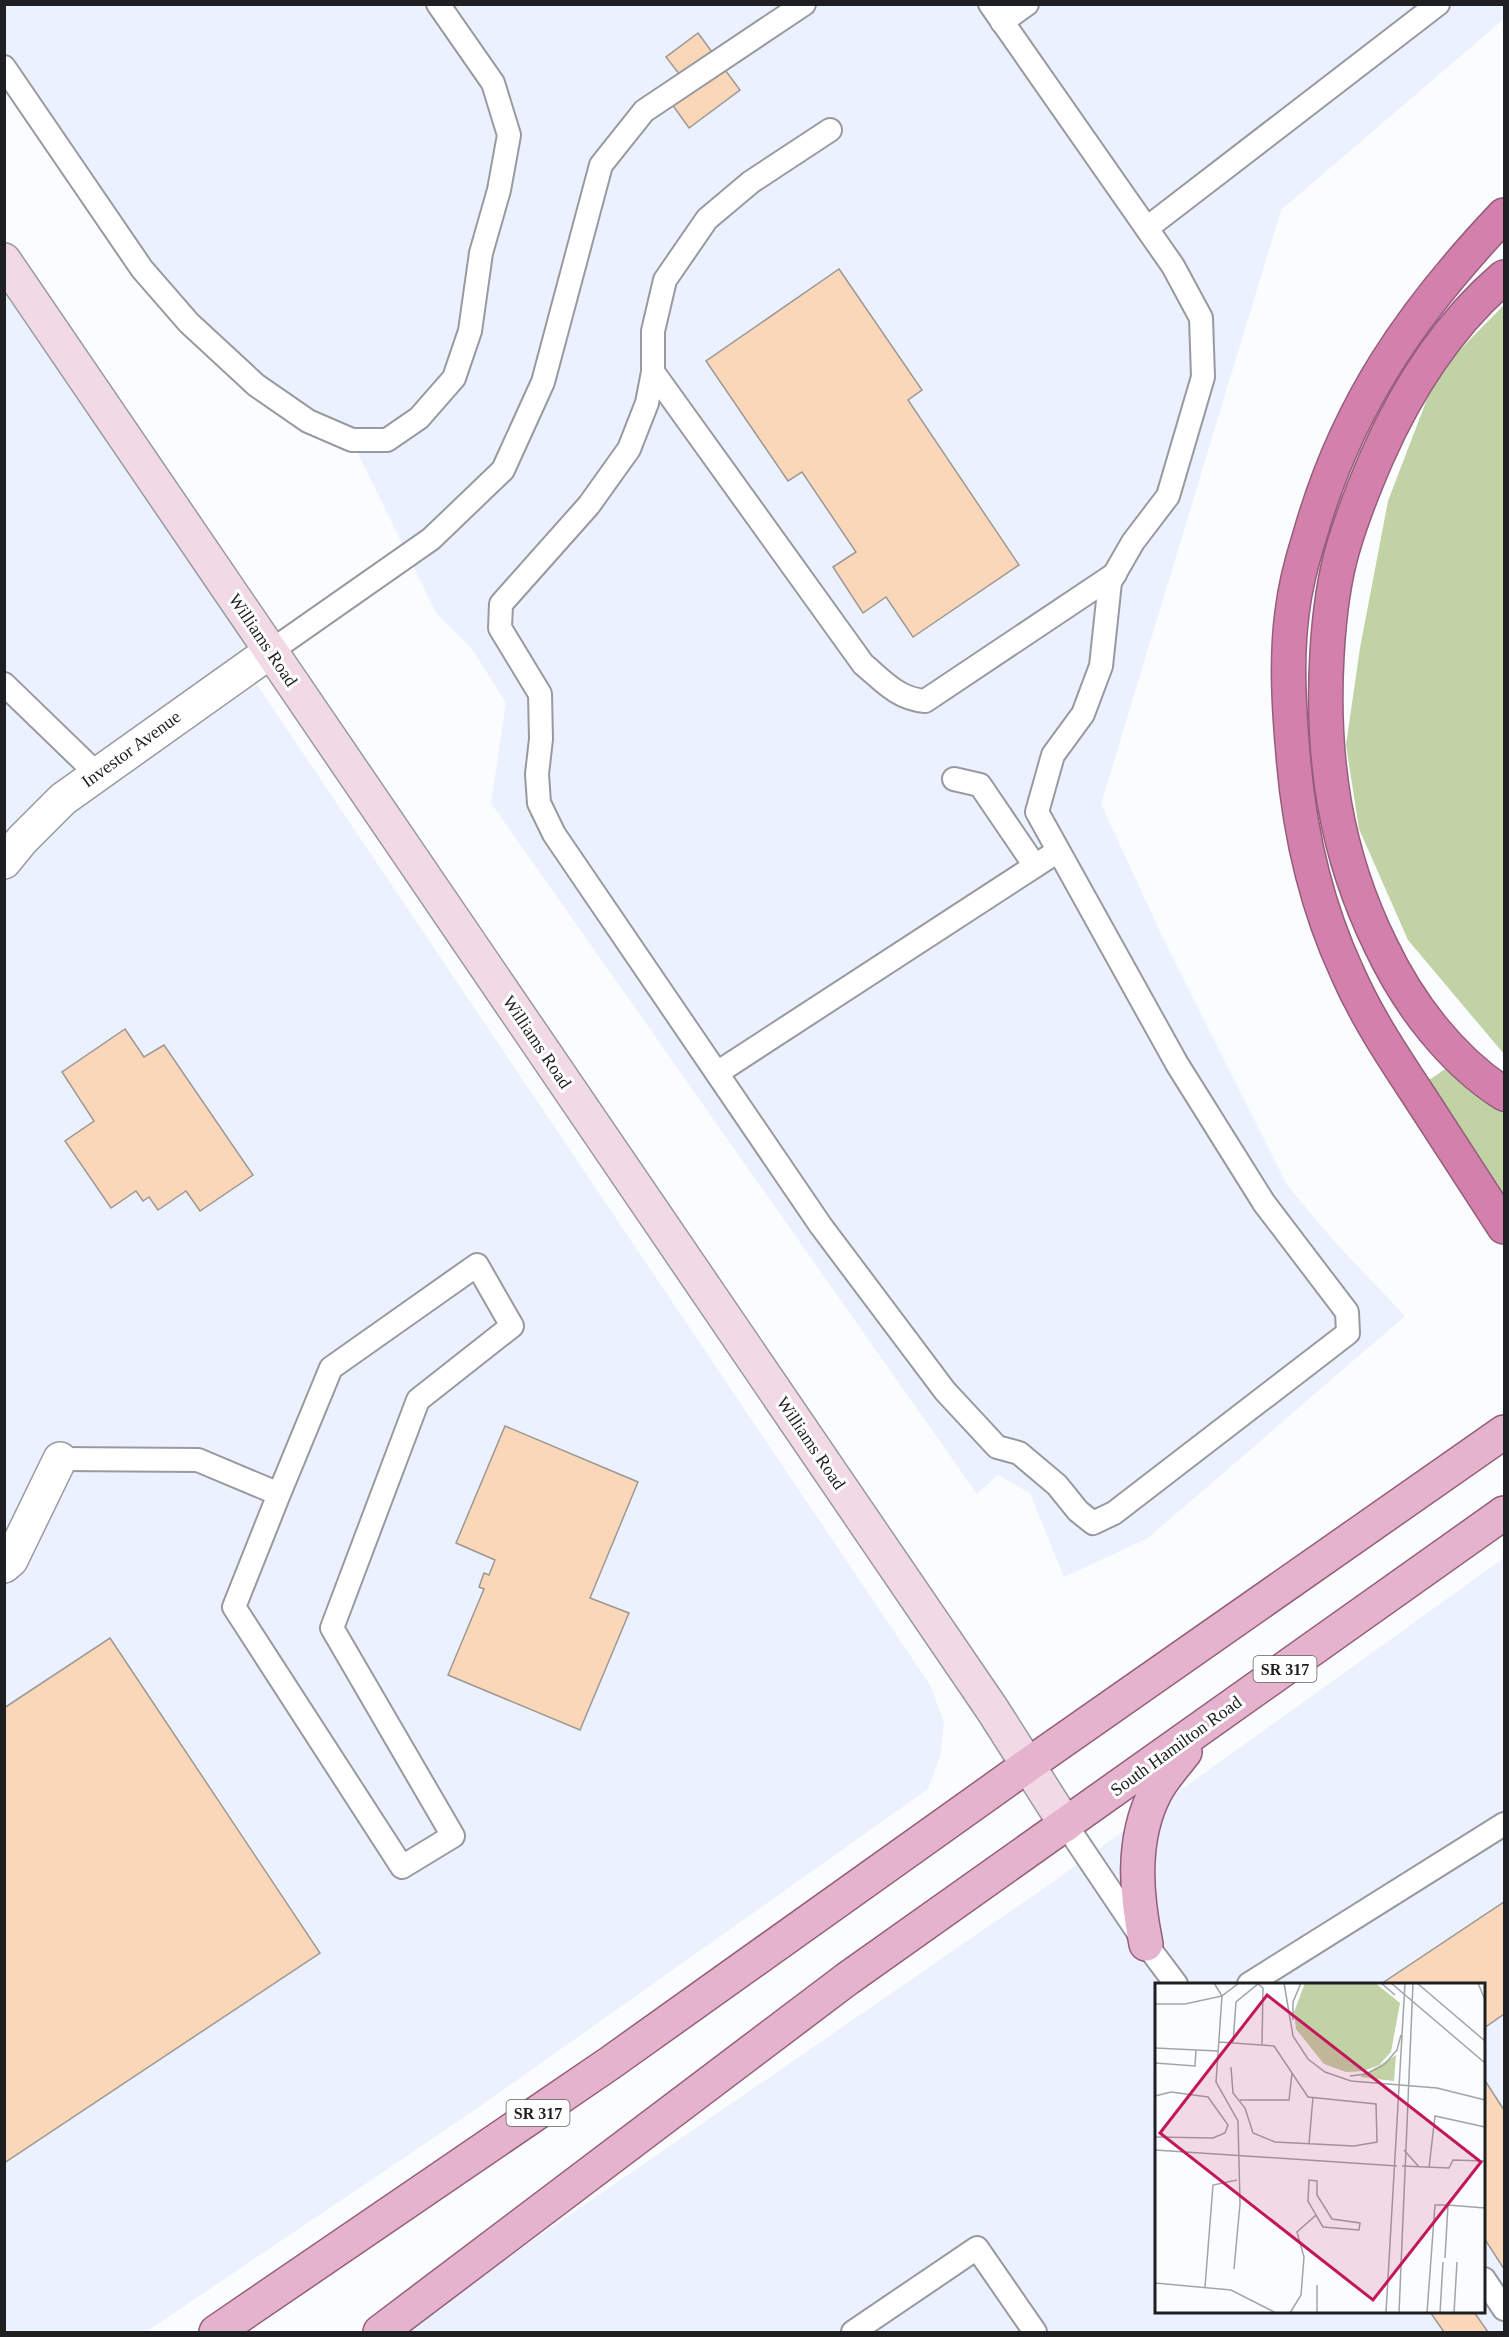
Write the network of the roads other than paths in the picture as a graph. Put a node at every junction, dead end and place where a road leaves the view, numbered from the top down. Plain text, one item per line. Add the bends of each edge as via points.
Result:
1 (438, 4) edge
2 (804, 4) edge
3 (1028, 4) edge
4 (1438, 4) edge
5 (996, 13) edge
6 (4, 67) edge
7 (830, 130) dead end
8 (1504, 215) edge
9 (1147, 228) junction
10 (4, 260) edge
11 (1504, 277) edge
12 (653, 372) junction
13 (1115, 574) junction
14 (271, 651) junction
15 (4, 684) edge
16 (96, 774) junction
17 (954, 779) dead end
18 (1058, 851) junction
19 (4, 862) edge
20 (1035, 866) junction
21 (717, 1073) junction
22 (1504, 1094) edge
23 (1504, 1227) edge
24 (1504, 1432) edge
25 (60, 1459) joint
26 (279, 1494) junction
27 (1504, 1513) edge
28 (4, 1566) edge
29 (1219, 1715) junction
30 (1028, 1765) junction
31 (1504, 1824) edge
32 (1066, 1825) junction
33 (1146, 1944) junction
34 (1175, 1983) edge
35 (1251, 1983) edge
36 (1485, 2280) edge
37 (1504, 2309) edge
38 (216, 2332) edge
39 (380, 2332) edge
40 (854, 2332) edge
41 (1035, 2332) edge

1 - 6 lane via 493,83 509,135 481,253 470,331 454,378 419,418 387,440 352,440 308,421 255,385 189,323 142,269
2 - 14 lane via 644,111 602,165 543,382 503,470 430,539
3 - 5 lane
4 - 9 lane
5 - 9 lane
7 - 12 lane via 752,182 706,219 665,280 653,331
8 - 23 highway via 1425,306 1369,388 1343,442 1320,498 1304,555 1292,612 1289,676 1296,800 1326,922 1372,1024
9 - 13 lane via 1201,318 1203,377 1168,496 1133,542
10 - 14 main road, Williams Road
11 - 22 highway via 1449,334 1420,374 1395,416 1366,482 1343,550 1329,622 1324,700 1328,771 1342,841 1364,913 1395,976 1429,1024 1461,1059
12 - 13 lane via 863,664 893,691 925,702
12 - 21 lane via 647,403 629,449 589,505 501,604 500,628 540,694 539,803 549,824
13 - 18 lane via 1110,582 1101,666 1083,714 1053,755 1037,812
14 - 16 street, Investor Avenue
14 - 30 main road, Williams Road
15 - 16 lane
16 - 19 street, Investor Avenue via 63,799
17 - 20 lane via 980,785
18 - 20 lane
18 - 21 lane via 1161,1039 1263,1203 1347,1312 1348,1333 1114,1513 1093,1522 1019,1453 997,1447 945,1391 821,1226
20 - 21 lane
24 - 30 main road, SR 317
25 - 26 lane via 198,1460
25 - 28 street via 11,1560
26 - 26 lane via 331,1368 477,1265 512,1326 418,1400 332,1628 453,1836 402,1867 234,1607
27 - 29 main road, South Hamilton Road / SR 317
29 - 32 main road, South Hamilton Road / SR 317
29 - 33 main road via 1155,1791 1147,1811 1137,1884
30 - 32 main road, Williams Road
30 - 38 main road, SR 317 via 609,2063
31 - 35 lane
32 - 33 lane
32 - 39 main road, South Hamilton Road / SR 317 via 847,1979
33 - 34 lane
36 - 37 lane
40 - 41 lane via 977,2248

